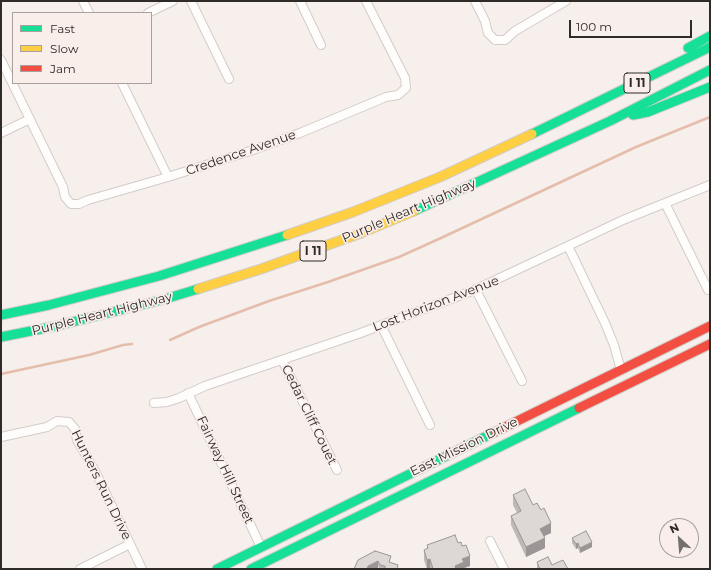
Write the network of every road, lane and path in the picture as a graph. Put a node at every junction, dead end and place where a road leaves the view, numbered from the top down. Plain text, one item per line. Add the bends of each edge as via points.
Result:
1 (83, 1) edge
2 (173, 1) edge
3 (191, 1) edge
4 (300, 1) edge
5 (366, 1) edge
6 (475, 1) edge
7 (566, 1) edge
8 (88, 12) edge
9 (150, 12) edge
10 (710, 36) edge
11 (321, 45) dead end
12 (710, 47) edge
13 (1, 60) edge
14 (710, 70) edge
15 (230, 79) dead end
16 (12, 82) edge
17 (13, 84) edge
18 (122, 84) edge
19 (710, 87) edge
20 (30, 119) junction
21 (564, 119) junction
22 (610, 121) junction
23 (1, 133) edge
24 (168, 177) junction
25 (710, 185) edge
26 (665, 203) junction
27 (568, 246) junction
28 (476, 290) junction
29 (708, 290) dead end
30 (1, 315) edge
31 (381, 325) junction
32 (710, 326) edge
33 (1, 337) edge
34 (710, 344) edge
35 (282, 360) junction
36 (621, 370) junction
37 (522, 381) dead end
38 (188, 393) junction
39 (154, 402) dead end
40 (430, 425) dead end
41 (533, 431) junction
42 (1, 437) edge
43 (337, 470) dead end
44 (490, 541) dead end
45 (130, 544) junction
46 (261, 547) junction
47 (80, 569) edge
48 (142, 569) edge
49 (217, 569) edge
50 (251, 569) edge
51 (504, 569) edge

1 - 8 street
2 - 9 street
3 - 15 street
4 - 11 street
5 - 24 street, Credence Avenue via 405,78 406,88 398,94 300,133
6 - 7 street via 488,33 495,40 505,40 515,31
10 - 21 main road
12 - 21 main road, Purple Heart Highway / I 11
13 - 16 street
14 - 22 main road, Purple Heart Highway / I 11
17 - 20 street
18 - 24 street
19 - 22 main road via 648,112
20 - 23 street
20 - 24 street, Credence Avenue via 65,197 71,204 79,204
21 - 30 main road, Purple Heart Highway / I 11 via 440,176 353,212 254,247 159,276
22 - 33 main road, Purple Heart Highway / I 11 via 438,201 261,269 165,299
25 - 26 street, Lost Horizon Avenue
26 - 27 street, Lost Horizon Avenue
26 - 29 street
27 - 28 street, Lost Horizon Avenue
27 - 36 street via 605,323
28 - 31 street, Lost Horizon Avenue
28 - 37 street
31 - 35 street, Lost Horizon Avenue
31 - 40 street
32 - 36 main road, East Mission Drive
34 - 41 main road, East Mission Drive
35 - 38 street, Lost Horizon Avenue
35 - 43 street, Cedar Cliff Couet
36 - 41 main road via 621,378 614,385 550,417
36 - 46 main road, East Mission Drive
38 - 39 street, Lost Horizon Avenue via 166,402
38 - 46 street, Fairway Hill Street
41 - 50 main road, East Mission Drive
42 - 45 street, Hunters Run Drive via 47,427 57,421 69,422 75,429 77,440
44 - 51 street
45 - 47 street
45 - 48 street, Hunters Run Drive
46 - 49 main road, East Mission Drive

